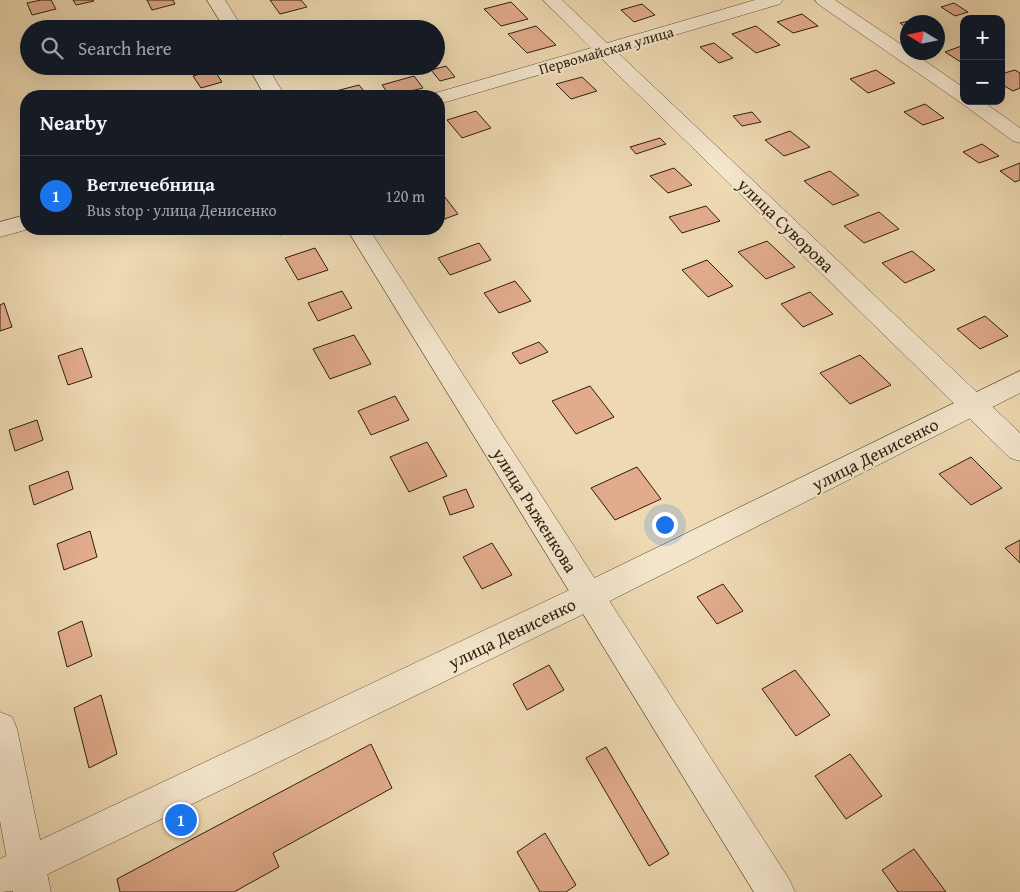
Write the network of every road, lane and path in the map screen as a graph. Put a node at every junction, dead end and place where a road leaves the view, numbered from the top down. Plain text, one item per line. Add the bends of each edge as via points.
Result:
1 (216, 0) edge
2 (552, 0) edge
3 (774, 0) edge
4 (824, 0) edge
5 (228, 20) edge
6 (605, 51) junction
7 (262, 75) edge
8 (271, 90) edge
9 (960, 95) edge
10 (445, 96) edge
11 (975, 105) edge
12 (1020, 137) edge
13 (20, 224) edge
14 (0, 230) edge
15 (362, 235) edge
16 (1020, 381) edge
17 (972, 405) junction
18 (1020, 450) edge
19 (589, 596) junction
20 (0, 729) edge
21 (20, 879) edge
22 (776, 892) edge

1 - 5 street
2 - 6 street, улица Суворова
3 - 6 street, Первомайская улица
4 - 9 street
6 - 10 street, Первомайская улица
6 - 17 street, улица Суворова
7 - 8 street
11 - 12 street
13 - 14 street
15 - 19 street, улица Рыженкова
16 - 17 street, улица Денисенко
17 - 18 street, улица Суворова
17 - 19 street, улица Денисенко
19 - 21 street, улица Денисенко
19 - 22 street, улица Рыженкова
20 - 21 street

